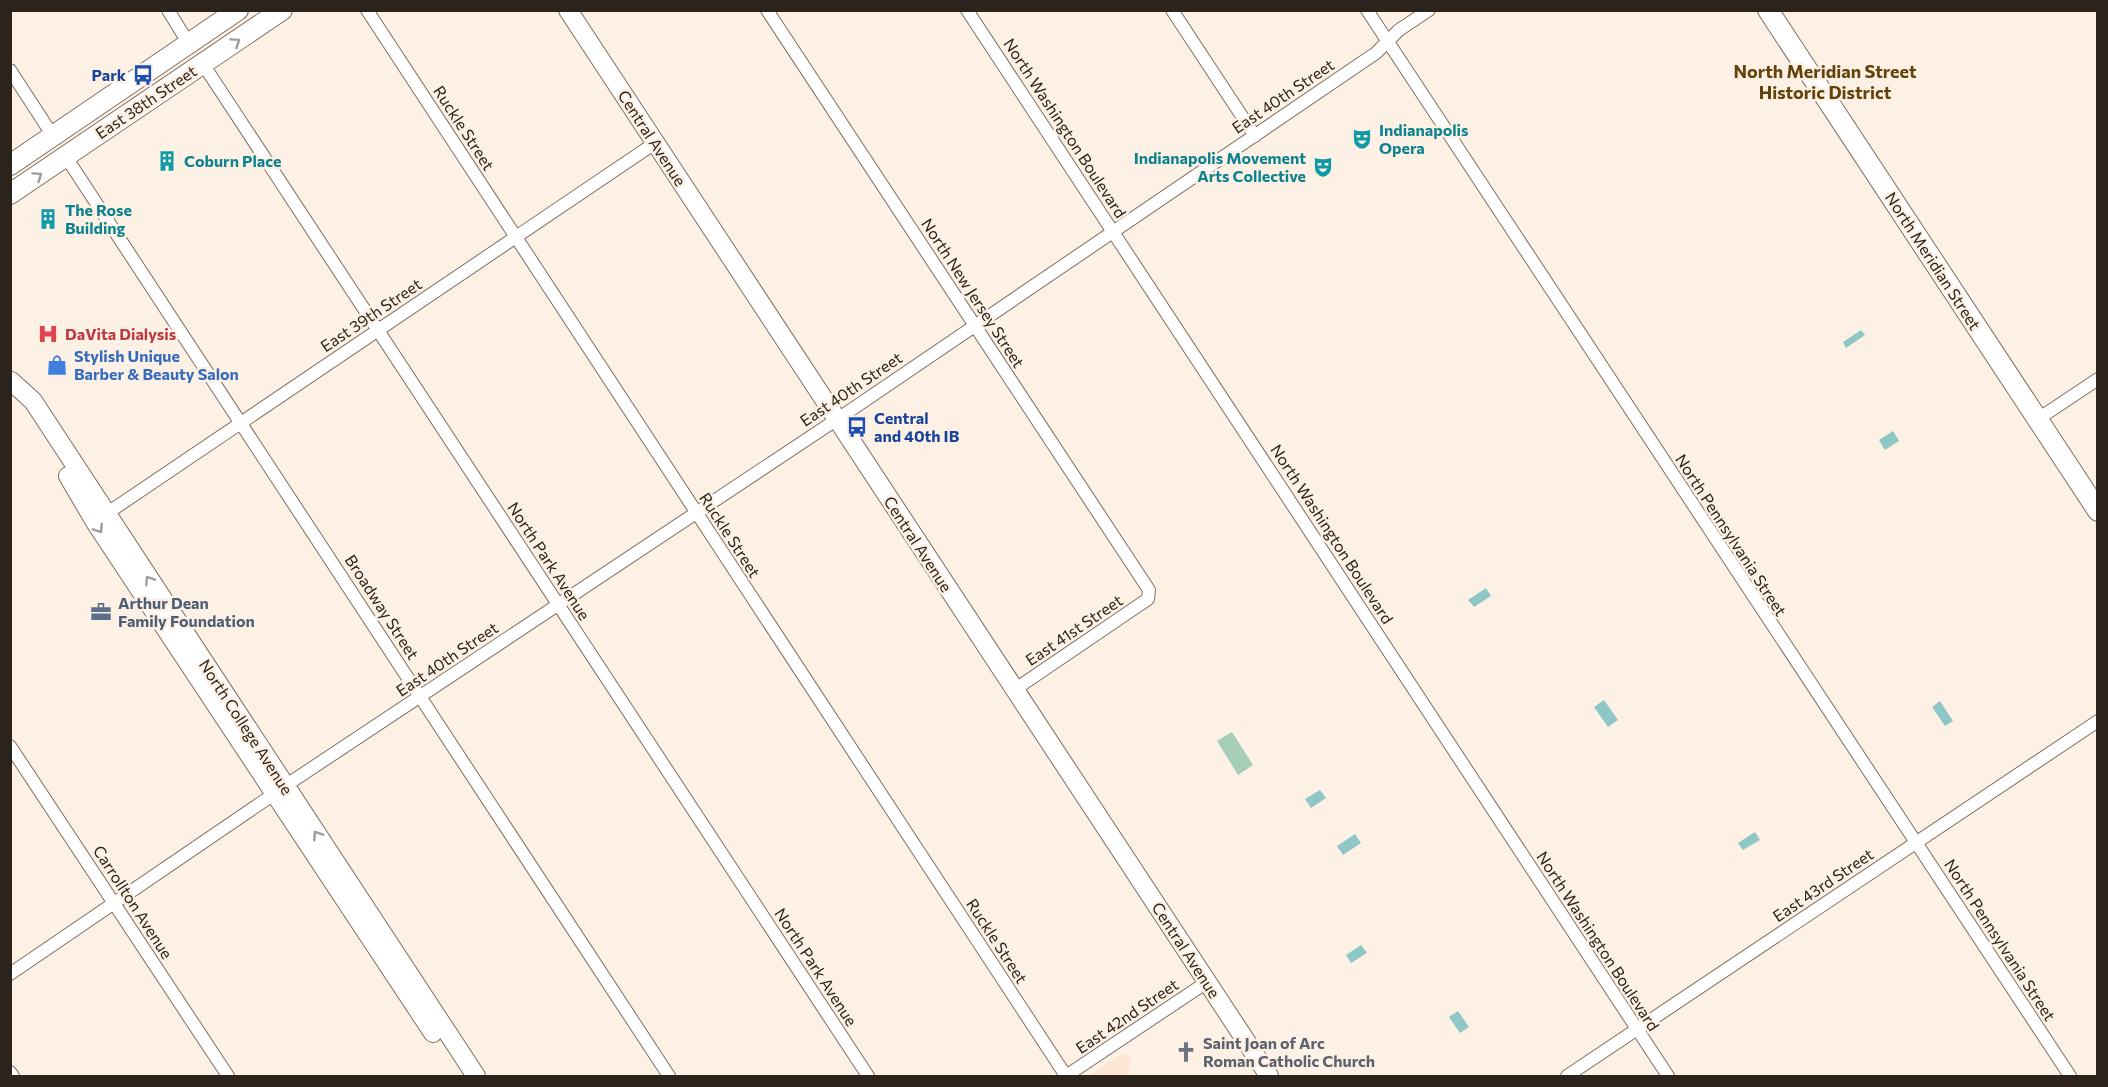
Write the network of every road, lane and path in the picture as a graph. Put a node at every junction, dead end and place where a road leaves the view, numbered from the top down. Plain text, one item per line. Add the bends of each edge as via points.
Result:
1 (168, 10) edge
2 (238, 10) edge
3 (282, 10) edge
4 (367, 10) edge
5 (568, 10) edge
6 (767, 10) edge
7 (968, 10) edge
8 (1172, 10) edge
9 (1367, 10) edge
10 (1429, 10) edge
11 (1768, 10) edge
12 (1388, 42) junction
13 (189, 44) junction
14 (203, 64) junction
15 (10, 70) edge
16 (53, 136) junction
17 (1255, 136) junction
18 (655, 143) junction
19 (66, 157) junction
20 (10, 165) edge
21 (10, 194) edge
22 (1113, 232) junction
23 (516, 237) junction
24 (975, 326) junction
25 (379, 330) junction
26 (2097, 379) edge
27 (11, 380) edge
28 (837, 420) junction
29 (2038, 420) junction
30 (242, 422) junction
31 (2097, 511) edge
32 (697, 513) junction
33 (106, 514) junction
34 (1150, 595) joint
35 (558, 605) junction
36 (1014, 690) junction
37 (420, 697) junction
38 (2097, 721) edge
39 (10, 746) edge
40 (279, 790) junction
41 (1916, 842) junction
42 (114, 903) junction
43 (10, 974) edge
44 (1207, 982) junction
45 (1637, 1029) junction
46 (10, 1072) edge
47 (1066, 1076) edge
48 (13, 1077) edge
49 (228, 1077) edge
50 (462, 1077) edge
51 (476, 1077) edge
52 (669, 1077) edge
53 (868, 1077) edge
54 (1269, 1077) edge
55 (1567, 1077) edge
56 (1668, 1077) edge
57 (2070, 1077) edge

1 - 13 street
2 - 13 main road, East 38th Street
14 -> 3 main road, East 38th Street
4 - 23 street, Ruckle Street
5 - 18 main road, Central Avenue
6 - 24 street, North New Jersey Street
7 - 22 street, North Washington Boulevard
8 - 17 street
9 - 12 street, North Pennsylvania Street
10 - 12 street, East 40th Street
11 - 29 main road, North Meridian Street
12 - 17 street, East 40th Street
12 - 41 street, North Pennsylvania Street
13 - 16 main road, East 38th Street
14 - 19 main road, East 38th Street
14 - 25 street, North Park Avenue
15 - 16 street
16 - 20 main road, East 38th Street
17 - 22 street, East 40th Street
18 - 23 street, East 39th Street
18 - 28 main road, Central Avenue
21 -> 19 main road, East 38th Street
19 - 30 street, Broadway Street
22 - 24 street, East 40th Street
22 - 45 street, North Washington Boulevard
23 - 25 street, East 39th Street
23 - 32 street, Ruckle Street
24 - 28 street, East 40th Street
24 - 34 street, North New Jersey Street
25 - 30 street, East 39th Street
25 - 35 street, North Park Avenue
26 - 29 street
27 - 33 main road, North College Avenue via 33,401
27 -> 40 main road, North College Avenue via 94,522
28 - 32 street, East 40th Street
28 - 36 main road, Central Avenue
29 - 31 main road, North Meridian Street
30 - 33 street, East 39th Street
30 - 37 street, Broadway Street
32 - 35 street, East 40th Street
32 - 47 street, Ruckle Street
40 -> 33 main road, North College Avenue
34 - 36 street, East 41st Street
35 - 37 street, East 40th Street
35 - 53 street, North Park Avenue
36 - 44 main road, Central Avenue
37 - 40 street, East 40th Street
37 - 52 street, Broadway Street
38 - 41 street, East 43rd Street
39 - 42 street, Carrollton Avenue
40 - 42 street, East 40th Street
40 - 50 main road, North College Avenue
51 -> 40 main road, North College Avenue
41 - 45 street, East 43rd Street
41 - 57 street, North Pennsylvania Street
42 - 43 street, East 40th Street
42 - 49 street, Carrollton Avenue
44 - 47 street, East 42nd Street
44 - 54 main road, Central Avenue
45 - 55 street, East 43rd Street
45 - 56 street, North Washington Boulevard
46 - 48 street

